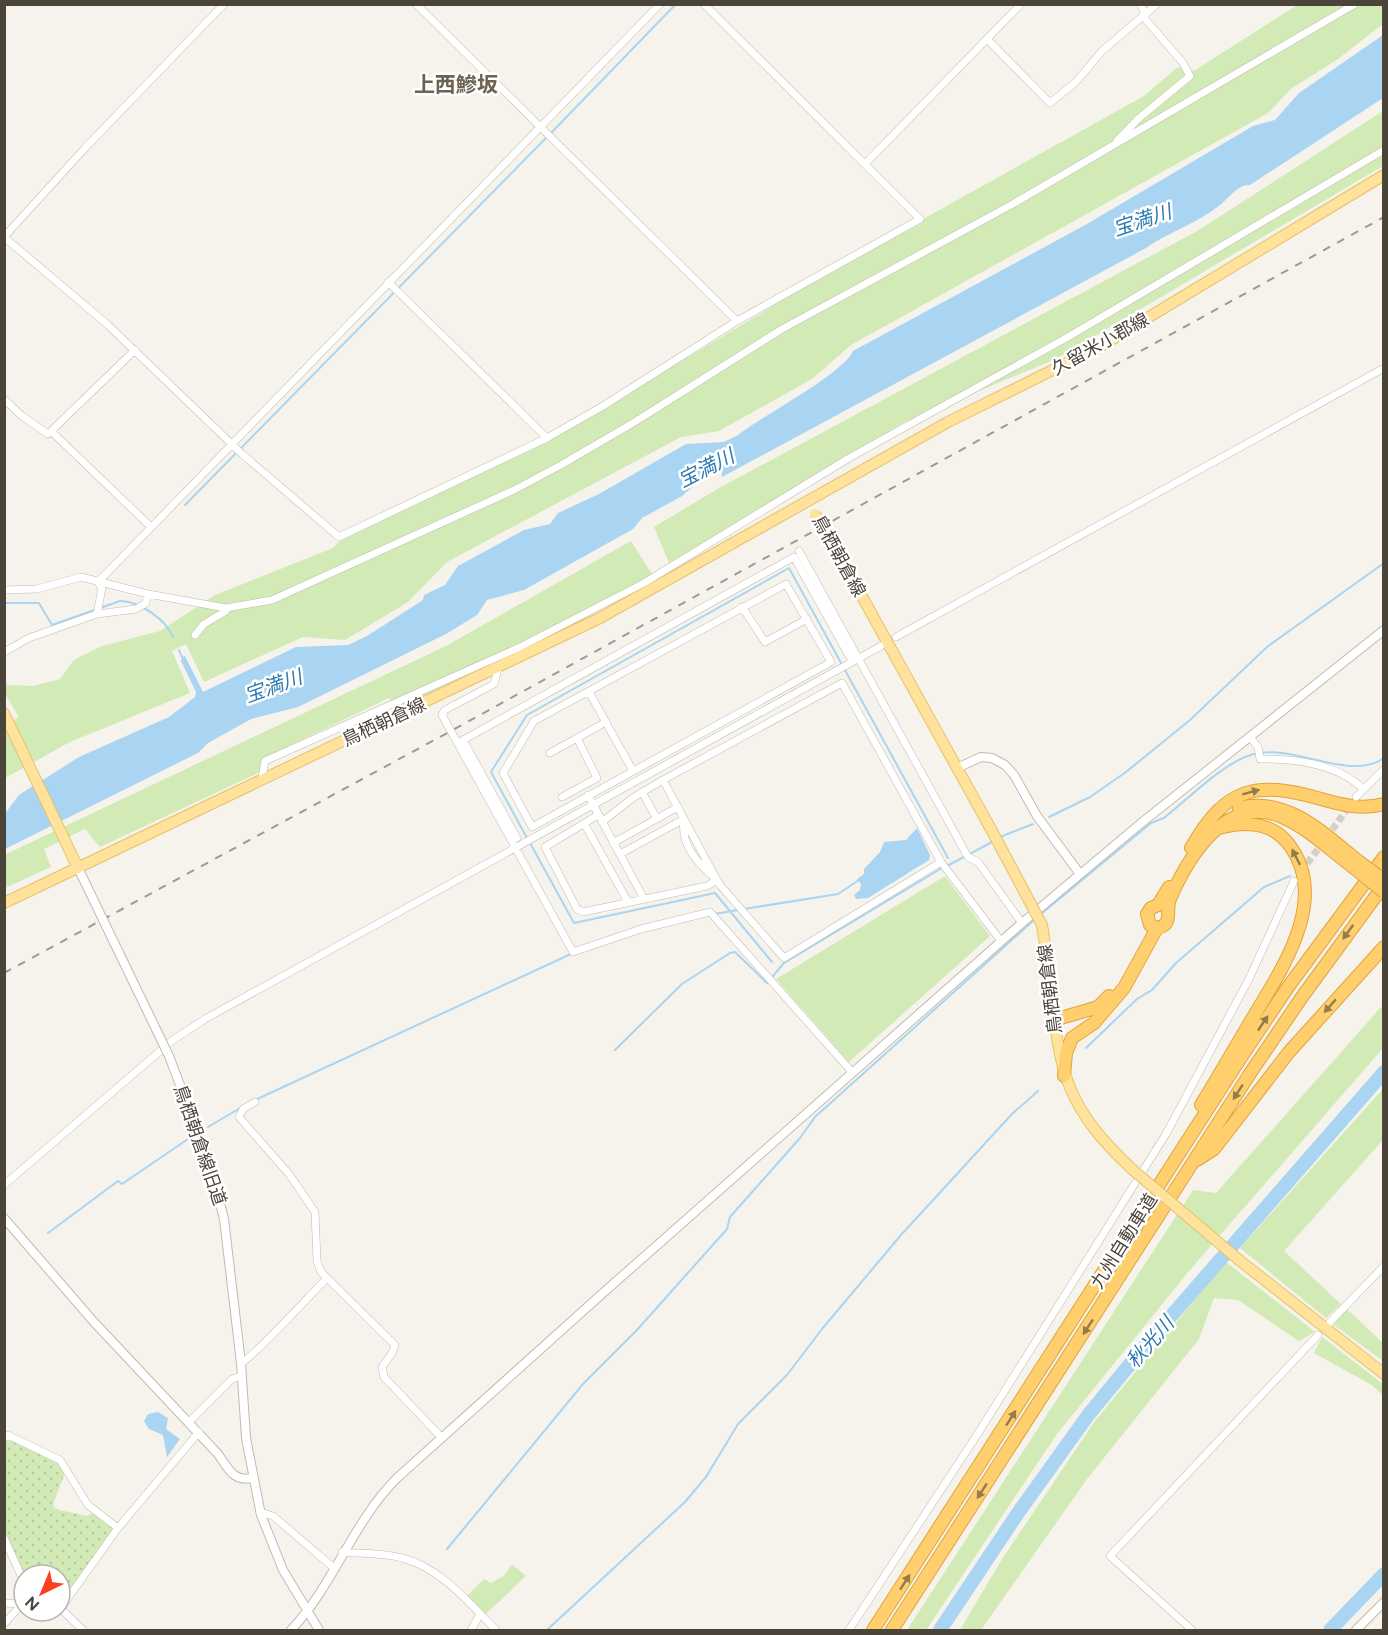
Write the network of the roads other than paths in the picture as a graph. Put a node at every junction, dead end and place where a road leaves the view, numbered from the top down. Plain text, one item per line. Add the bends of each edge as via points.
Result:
1 (224, 4) edge
2 (416, 4) edge
3 (660, 4) edge
4 (704, 4) edge
5 (1141, 4) edge
6 (1157, 4) edge
7 (1355, 4) edge
8 (1016, 6) edge
9 (1146, 14) junction
10 (987, 39) junction
11 (543, 129) junction
12 (1111, 147) junction
13 (1383, 150) edge
14 (866, 163) junction
15 (1383, 175) edge
16 (4, 237) edge
17 (391, 284) junction
18 (737, 321) junction
19 (135, 350) junction
20 (1383, 368) edge
21 (4, 399) edge
22 (52, 432) junction
23 (547, 438) junction
24 (234, 445) junction
25 (810, 502) junction
26 (150, 526) junction
27 (799, 551) dead end
28 (98, 582) junction
29 (4, 590) edge
30 (148, 594) junction
31 (742, 607) junction
32 (226, 608) junction
33 (97, 614) junction
34 (807, 619) junction
35 (1383, 630) edge
36 (195, 635) dead end
37 (896, 637) dead end
38 (881, 646) dead end
39 (4, 652) edge
40 (854, 660) junction
41 (498, 669) junction
42 (589, 692) junction
43 (6, 717) edge
44 (606, 722) junction
45 (1250, 737) junction
46 (577, 738) junction
47 (550, 753) dead end
48 (957, 768) junction
49 (1383, 770) edge
50 (633, 771) junction
51 (479, 777) junction
52 (262, 778) junction
53 (663, 780) junction
54 (1363, 789) junction
55 (642, 792) junction
56 (588, 795) junction
57 (562, 797) dead end
58 (1356, 797) tunnel mouth
59 (1383, 804) edge
60 (593, 805) junction
61 (678, 807) junction
62 (600, 819) junction
63 (657, 819) junction
64 (684, 819) junction
65 (584, 823) junction
66 (1215, 829) junction
67 (517, 838) dead end
68 (613, 843) junction
69 (1194, 843) junction
70 (516, 848) junction
71 (620, 854) junction
72 (1383, 857) edge
73 (941, 862) junction
74 (1355, 864) junction
75 (78, 868) junction
76 (1080, 874) junction
77 (717, 880) junction
78 (1383, 880) edge
79 (1294, 881) dead end
80 (1383, 885) edge
81 (1383, 892) edge
82 (644, 899) junction
83 (8, 900) edge
84 (628, 902) junction
85 (1163, 908) junction
86 (1022, 923) junction
87 (1154, 926) junction
88 (1001, 941) junction
89 (1383, 947) edge
90 (1104, 1013) junction
91 (1054, 1020) junction
92 (852, 1072) junction
93 (1064, 1076) junction
94 (255, 1102) dead end
95 (1193, 1162) junction
96 (4, 1185) edge
97 (4, 1218) edge
98 (1122, 1245) junction
99 (1383, 1266) edge
100 (326, 1280) junction
101 (1330, 1322) dead end
102 (1318, 1335) dead end
103 (241, 1363) junction
104 (1383, 1374) edge
105 (241, 1376) junction
106 (189, 1422) junction
107 (198, 1432) junction
108 (4, 1438) edge
109 (442, 1438) junction
110 (252, 1478) junction
111 (260, 1512) junction
112 (118, 1528) junction
113 (4, 1538) edge
114 (342, 1552) junction
115 (15, 1563) edge
116 (334, 1568) junction
117 (72, 1593) edge
118 (1383, 1602) edge
119 (308, 1612) junction
120 (480, 1614) junction
121 (72, 1619) edge
122 (83, 1630) edge
123 (291, 1630) edge
124 (320, 1630) edge
125 (471, 1630) edge
126 (496, 1630) edge
127 (849, 1630) edge
128 (873, 1630) edge
129 (892, 1630) edge
130 (1192, 1630) edge
131 (1356, 1630) edge

1 - 16 street
2 - 11 street
3 - 11 street
4 - 14 street
5 - 9 street
6 - 9 street
7 - 12 street
8 - 10 street
9 - 10 street via 1050,103
9 - 12 street via 1146,20 1190,76
10 - 14 street
11 - 17 street
11 - 18 street
12 - 32 street via 782,329 616,434 523,485 272,600
13 - 52 street via 1130,301 849,458 644,583 520,646 266,761
14 - 18 street via 920,219
15 - 25 main road, 久留米小郡線 via 1101,346 948,422
16 - 19 street
17 - 23 street
17 - 24 street
18 - 23 street
19 - 22 street
19 - 24 street
20 - 37 street
21 - 22 street via 43,432
22 - 26 street
23 - 24 street via 339,537
24 - 26 street
25 - 41 main road, 鳥栖朝倉線 via 600,618
25 - 48 main road, 鳥栖朝倉線, bridge
26 - 28 street
27 - 40 street
28 - 29 street via 81,577 37,589
28 - 30 street
28 - 33 street via 102,588
30 - 32 street
30 - 33 street via 146,603 136,609
31 - 34 street via 765,642
31 - 34 street via 786,584
31 - 42 street
32 - 36 street
33 - 39 street via 29,638
34 - 50 street via 831,662
35 - 45 street
38 - 40 street
40 - 51 street via 794,556 463,740
40 - 60 street
40 - 86 street via 968,857 978,862
41 - 51 street via 494,684 442,715
41 - 52 main road, 鳥栖朝倉線
42 - 44 street
42 - 56 street via 534,721 503,773 532,827
43 - 75 main road
44 - 46 street
44 - 50 street
45 - 54 street via 1258,747 1260,759 1309,763 1354,780
45 - 76 street
46 - 47 street
46 - 57 street via 597,778
48 - 76 street via 981,757 1005,765
48 - 91 main road, 鳥栖朝倉線, bridge via 1042,926
49 - 54 street
50 - 56 street
51 - 67 street
51 - 70 street
52 - 75 main road, 鳥栖朝倉線
53 - 55 street
53 - 61 street
53 - 73 street via 842,683
54 - 58 street
55 - 62 street
55 - 63 street
56 - 60 street
69 -> 59 highway via 1205,824 1224,805 1254,790 1289,790 1359,808
60 - 62 street
60 - 70 street
61 - 63 street
61 - 64 street
62 - 65 street
62 - 68 street
63 - 68 street
64 - 71 street
64 - 77 street
65 - 84 street
65 - 84 street via 545,847 571,899 583,912
66 - 74 highway via 1241,814 1280,816
66 - 85 highway via 1198,849
98 -> 66 highway via 1280,972 1301,921 1304,882 1285,840 1255,824 1237,822
68 - 71 street
69 - 74 highway via 1231,810 1259,804 1282,808 1306,820
69 - 85 highway
70 - 92 street via 573,952 641,929 710,912
70 - 96 street via 173,1040
71 - 82 street
98 -> 72 highway, 九州自動車道 via 1288,987
73 - 77 street via 784,958
73 - 88 street
74 - 78 highway, bridge
74 - 81 highway, bridge
75 - 83 main road
75 - 103 street, 鳥栖朝倉線旧道, bridge via 169,1056 210,1164 224,1219
76 - 86 street
77 - 82 street via 707,886
79 - 127 street via 1249,979 1166,1134
80 -> 95 highway, 九州自動車道 via 1302,997
82 - 84 street
85 - 87 highway via 1168,921 1164,926
85 - 87 highway via 1148,910 1146,918
86 - 88 street
87 - 90 highway via 1124,988
87 - 91 highway via 1098,1007
88 - 92 street
89 -> 95 highway via 1289,1052 1214,1149
90 - 91 highway via 1093,1019
90 - 93 highway via 1072,1038
91 - 93 main road, 鳥栖朝倉線
92 - 109 street
93 - 104 main road, 鳥栖朝倉線, bridge via 1089,1124 1133,1170
94 - 100 street via 243,1109 239,1117 289,1174 315,1212 317,1261
95 -> 129 highway, 九州自動車道
97 - 106 street via 93,1321
128 -> 98 highway, 九州自動車道
99 - 101 street
100 - 103 street via 249,1360
100 - 109 street via 394,1345 382,1367 384,1377
102 - 130 street via 1110,1556
103 - 105 street, 鳥栖朝倉線旧道
105 - 106 street via 232,1379
105 - 110 street, 鳥栖朝倉線旧道
106 - 107 street
107 - 110 street via 233,1476 241,1480
107 - 112 street
108 - 112 street via 8,1435 60,1460 88,1505
109 - 114 street via 385,1491
110 - 111 street, 鳥栖朝倉線旧道
111 - 116 street via 273,1516
111 - 119 street, 鳥栖朝倉線旧道 via 283,1570
112 - 117 street
113 - 115 street
114 - 116 street
114 - 120 street via 403,1558 447,1583
116 - 119 street
118 - 131 street
119 - 123 street
119 - 124 street, 鳥栖朝倉線旧道
120 - 125 street
120 - 126 street
121 - 122 street

